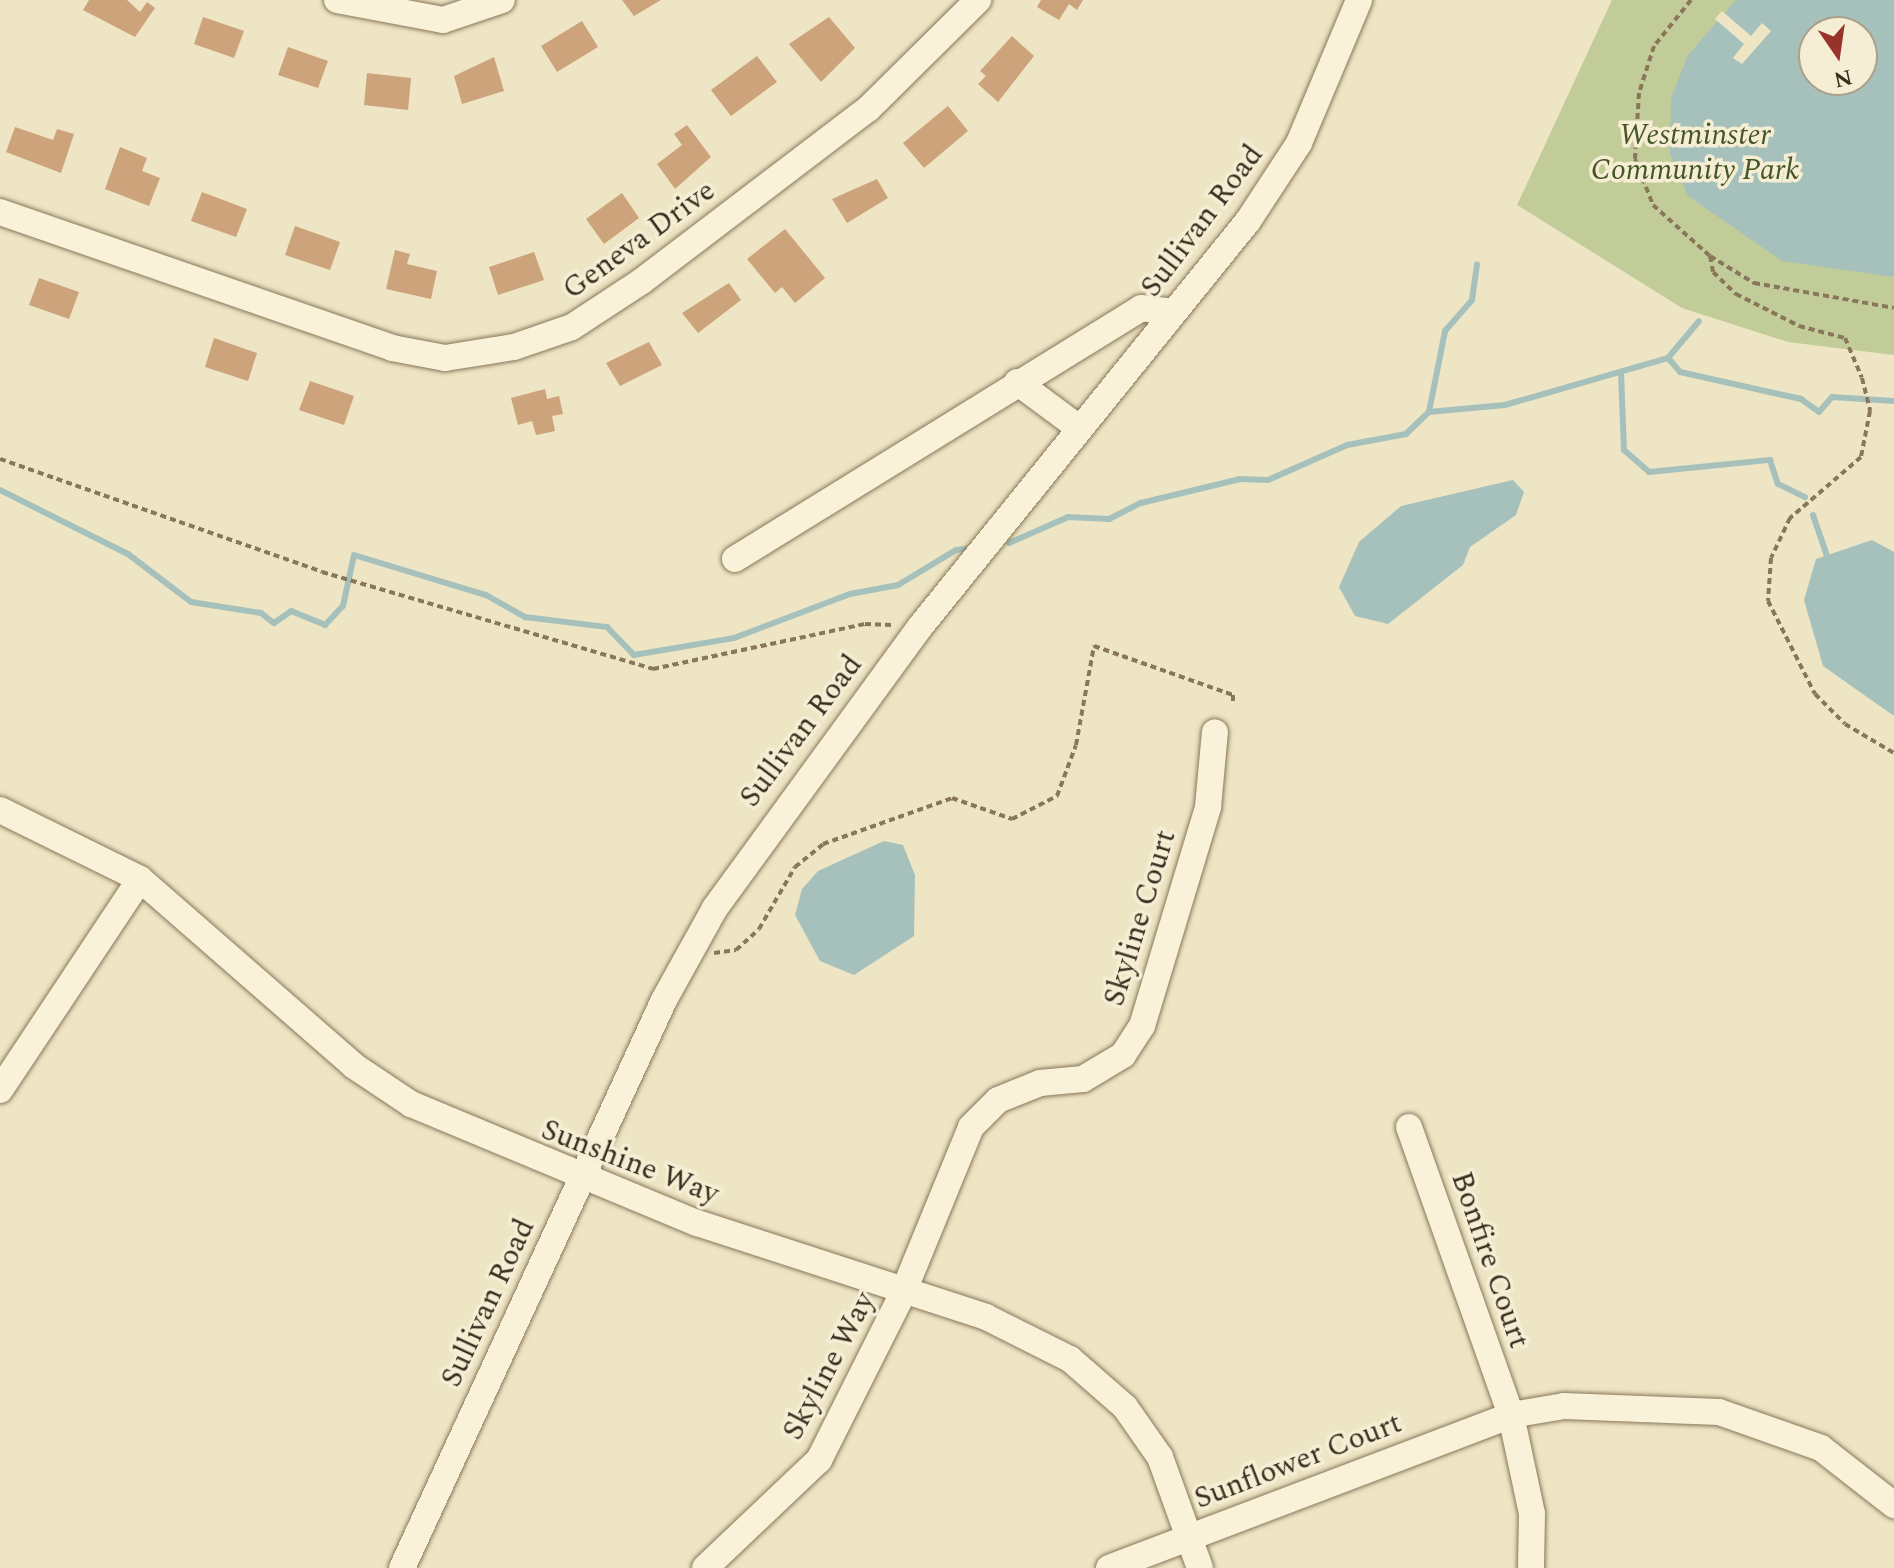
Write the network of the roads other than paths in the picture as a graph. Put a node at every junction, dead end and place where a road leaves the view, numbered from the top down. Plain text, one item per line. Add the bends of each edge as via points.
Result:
1 (337, 0) edge
2 (502, 0) edge
3 (978, 0) edge
4 (1359, 0) edge
5 (0, 212) edge
6 (1174, 312) junction
7 (1017, 382) junction
8 (1079, 428) junction
9 (735, 559) dead end
10 (1215, 732) dead end
11 (0, 810) edge
12 (140, 879) junction
13 (0, 1090) edge
14 (1409, 1127) dead end
15 (581, 1178) junction
16 (903, 1293) junction
17 (1511, 1415) junction
18 (1894, 1505) edge
19 (1192, 1534) junction
20 (402, 1568) edge
21 (705, 1568) edge
22 (1109, 1568) edge
23 (1200, 1568) edge
24 (1531, 1568) edge

1 - 2 street via 443,20
3 - 5 street, Geneva Drive via 868,109 642,281 572,327 514,347 445,358 392,348
4 - 6 street, Sullivan Road via 1299,143
6 - 7 street via 1141,308
6 - 8 street, Sullivan Road
7 - 8 street
7 - 9 street
8 - 15 street, Sullivan Road via 785,804 695,943
10 - 16 street, Skyline Court via 1208,807 1142,1026 1123,1055 1083,1079 1040,1083 998,1100 971,1127
11 - 12 street, Sunshine Way
12 - 13 street
12 - 15 street, Sunshine Way via 383,1086 485,1140
14 - 17 street, Bonfire Court
15 - 16 street, Sunshine Way
15 - 20 street, Sullivan Road
16 - 19 street, Sunshine Way via 1012,1329 1104,1387 1160,1457
16 - 21 street, Skyline Way via 819,1460
17 - 18 street, Sunflower Court via 1635,1405 1719,1412 1821,1448
17 - 19 street, Sunflower Court
17 - 24 street, Bonfire Court via 1532,1514
19 - 22 street, Sunflower Court
19 - 23 street, Sunshine Way

